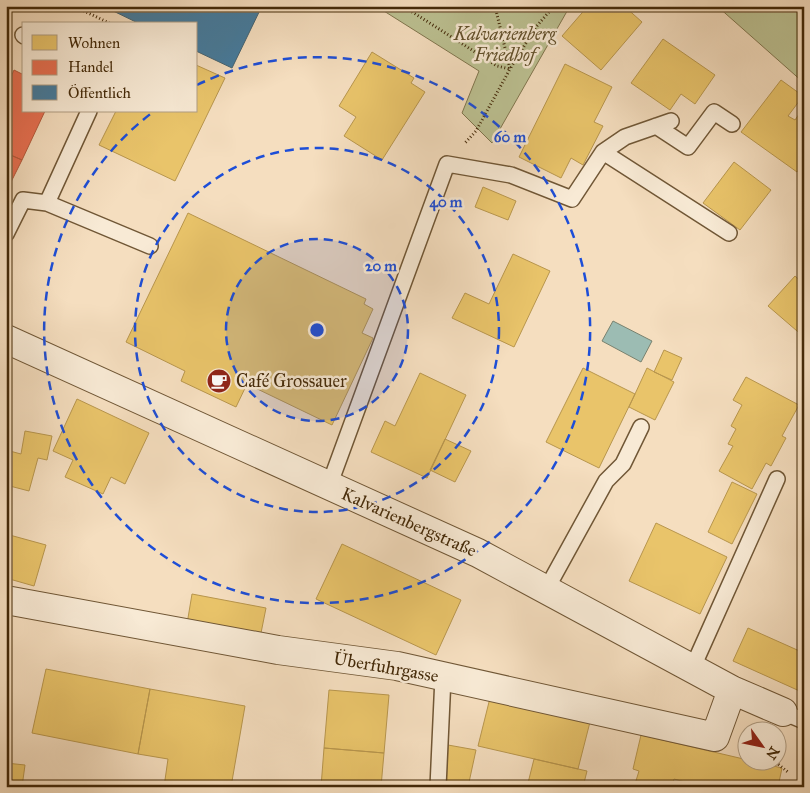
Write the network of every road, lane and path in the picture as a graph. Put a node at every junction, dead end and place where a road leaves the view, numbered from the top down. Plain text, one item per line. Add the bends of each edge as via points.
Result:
1 (74, 6) edge
2 (403, 6) edge
3 (495, 6) edge
4 (554, 6) edge
5 (108, 22) edge
6 (510, 69) junction
7 (89, 112) edge
8 (671, 121) dead end
9 (732, 124) dead end
10 (656, 126) junction
11 (603, 152) junction
12 (447, 164) junction
13 (47, 203) junction
14 (730, 233) dead end
15 (6, 234) edge
16 (150, 246) dead end
17 (6, 339) edge
18 (641, 426) dead end
19 (777, 479) dead end
20 (329, 486) junction
21 (546, 590) junction
22 (6, 600) edge
23 (692, 669) junction
24 (443, 677) junction
25 (732, 690) junction
26 (793, 717) edge
27 (785, 770) edge
28 (789, 773) dead end
29 (438, 787) edge

1 - 5 path
2 - 6 path via 497,66
3 - 6 path
4 - 6 path via 536,27
6 - 12 path via 476,131
7 - 13 lane
8 - 10 lane
9 - 10 lane via 714,112 688,147
10 - 11 lane via 625,137
11 - 12 lane via 572,199 511,175
11 - 14 lane
12 - 20 lane
13 - 15 lane via 23,200
13 - 16 lane
17 - 20 street, Kalvarienbergstraße
18 - 21 lane via 623,464 606,480
19 - 23 lane
20 - 21 street, Kalvarienbergstraße via 478,553
21 - 23 street, Kalvarienbergstraße
22 - 24 street, Überfuhrgasse via 278,650 397,666
23 - 25 street, Kalvarienbergstraße
24 - 25 street, Überfuhrgasse via 714,737
24 - 29 lane
25 - 26 street, Kalvarienbergstraße
27 - 28 path

